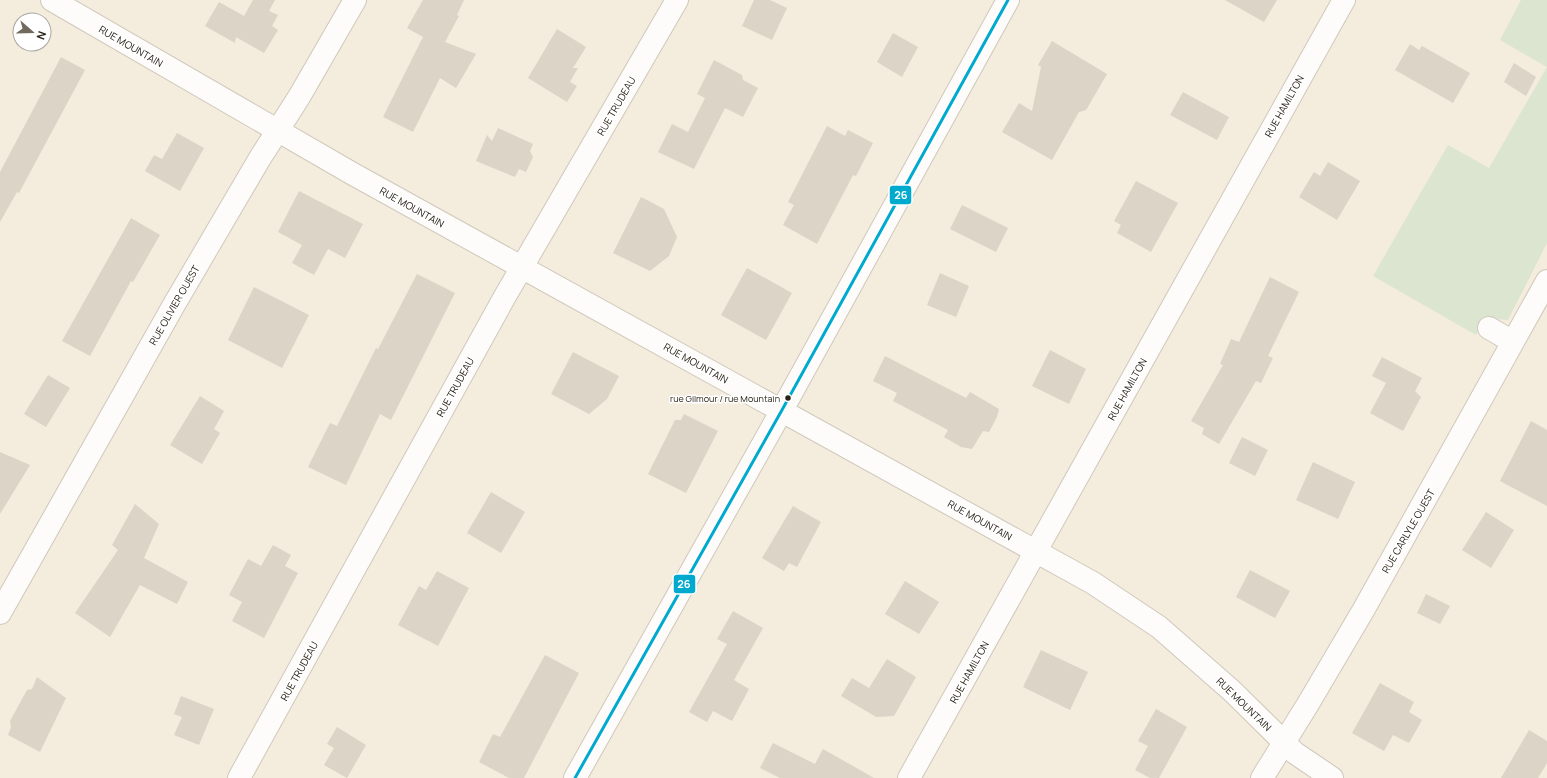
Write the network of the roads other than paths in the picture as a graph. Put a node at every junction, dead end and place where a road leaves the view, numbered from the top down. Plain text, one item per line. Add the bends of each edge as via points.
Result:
1 (52, 0) edge
2 (355, 0) edge
3 (677, 0) edge
4 (1008, 0) edge
5 (1344, 0) edge
6 (278, 130) junction
7 (522, 267) junction
8 (1547, 280) edge
9 (1489, 328) dead end
10 (1513, 342) junction
11 (782, 410) junction
12 (1037, 551) junction
13 (0, 613) edge
14 (1284, 742) junction
15 (239, 778) edge
16 (575, 778) edge
17 (909, 778) edge
18 (1262, 778) edge
19 (1332, 778) edge

1 - 6 street, RUE MOUNTAIN
2 - 6 street, RUE OLIVIER OUEST
3 - 7 street, RUE TRUDEAU
4 - 11 street
5 - 12 street, RUE HAMILTON
6 - 7 street, RUE MOUNTAIN
6 - 13 street, RUE OLIVIER OUEST via 167,317
7 - 11 street, RUE MOUNTAIN
7 - 15 street, RUE TRUDEAU
8 - 10 street, RUE CARLYLE OUEST
9 - 10 street
10 - 14 street, RUE CARLYLE OUEST via 1375,589
11 - 12 street, RUE MOUNTAIN
11 - 16 street
12 - 14 street, RUE MOUNTAIN via 1093,583 1159,627 1232,691
12 - 17 street, RUE HAMILTON
14 - 18 street, RUE CARLYLE OUEST
14 - 19 street, RUE MOUNTAIN via 1303,760

